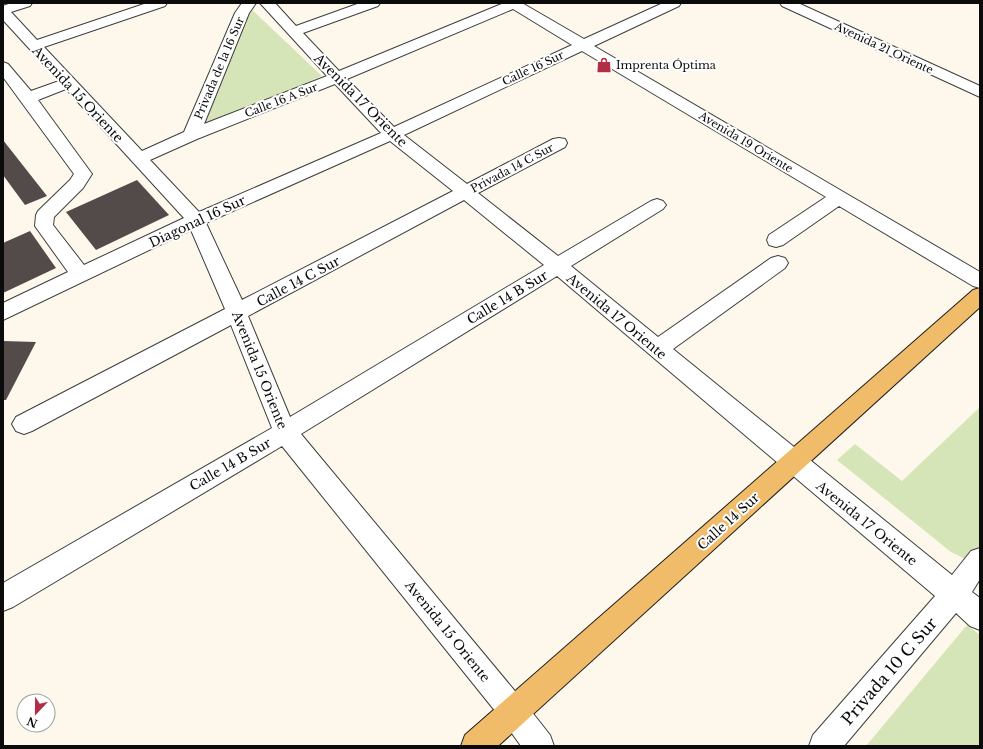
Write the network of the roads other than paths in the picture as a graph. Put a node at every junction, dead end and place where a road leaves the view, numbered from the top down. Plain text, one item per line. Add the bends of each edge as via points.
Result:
1 (25, 3) edge
2 (160, 3) edge
3 (249, 3) edge
4 (267, 3) edge
5 (373, 3) edge
6 (512, 3) edge
7 (674, 3) edge
8 (788, 3) edge
9 (3, 11) edge
10 (293, 32) junction
11 (583, 45) junction
12 (34, 46) junction
13 (3, 67) edge
14 (337, 78) junction
15 (68, 83) junction
16 (980, 92) edge
17 (28, 98) junction
18 (392, 134) junction
19 (191, 135) junction
20 (559, 143) dead end
21 (138, 160) junction
22 (465, 192) junction
23 (839, 197) junction
24 (657, 205) dead end
25 (196, 220) junction
26 (776, 240) dead end
27 (778, 263) dead end
28 (558, 266) junction
29 (81, 275) junction
30 (980, 281) edge
31 (980, 295) edge
32 (3, 312) edge
33 (237, 313) junction
34 (657, 349) junction
35 (24, 424) dead end
36 (284, 432) junction
37 (793, 462) junction
38 (980, 560) edge
39 (954, 595) junction
40 (3, 598) edge
41 (980, 616) edge
42 (514, 712) junction
43 (476, 746) edge
44 (539, 746) edge
45 (824, 746) edge

1 - 9 street
2 - 12 street
3 - 19 street, Privada de la 16 Sur via 242,13
4 - 10 street, Avenida 17 Oriente
5 - 10 street
6 - 11 street, Avenida 19 Oriente
6 - 14 street, Calle 16 A Sur
7 - 11 street, Calle 16 Sur
8 - 16 street, Avenida 21 Oriente
9 - 12 street, Avenida 15 Oriente
10 - 14 street, Avenida 17 Oriente
11 - 18 street, Calle 16 Sur
11 - 23 street, Avenida 19 Oriente
12 - 15 street, Avenida 15 Oriente
13 - 17 street
14 - 18 street, Avenida 17 Oriente
14 - 19 street, Calle 16 A Sur
15 - 17 street
15 - 21 street, Avenida 15 Oriente
17 - 29 street via 82,174 77,184 45,216 44,226
18 - 22 street, Avenida 17 Oriente
18 - 25 street, Diagonal 16 Sur
19 - 21 street, Calle 16 A Sur
20 - 22 street, Privada 14 C Sur
21 - 25 street, Avenida 15 Oriente
22 - 28 street, Avenida 17 Oriente
22 - 33 street, Calle 14 C Sur
23 - 26 street
23 - 30 street, Avenida 19 Oriente
24 - 28 street, Calle 14 B Sur
25 - 29 street, Diagonal 16 Sur
25 - 33 street, Avenida 15 Oriente
27 - 34 street
28 - 34 street, Avenida 17 Oriente
28 - 36 street, Calle 14 B Sur
29 - 32 street, Diagonal 16 Sur
31 - 37 main road, Calle 14 Sur
33 - 35 street, Calle 14 C Sur
33 - 36 street, Avenida 15 Oriente
34 - 37 street, Avenida 17 Oriente
36 - 40 street, Calle 14 B Sur
36 - 42 street, Avenida 15 Oriente
37 - 39 street, Avenida 17 Oriente
37 - 42 main road, Calle 14 Sur
38 - 39 street, Privada 10 C Sur
39 - 41 street, Avenida 17 Oriente
39 - 45 street, Privada 10 C Sur
42 - 43 main road, Calle 14 Sur
42 - 44 street, Avenida 15 Oriente

